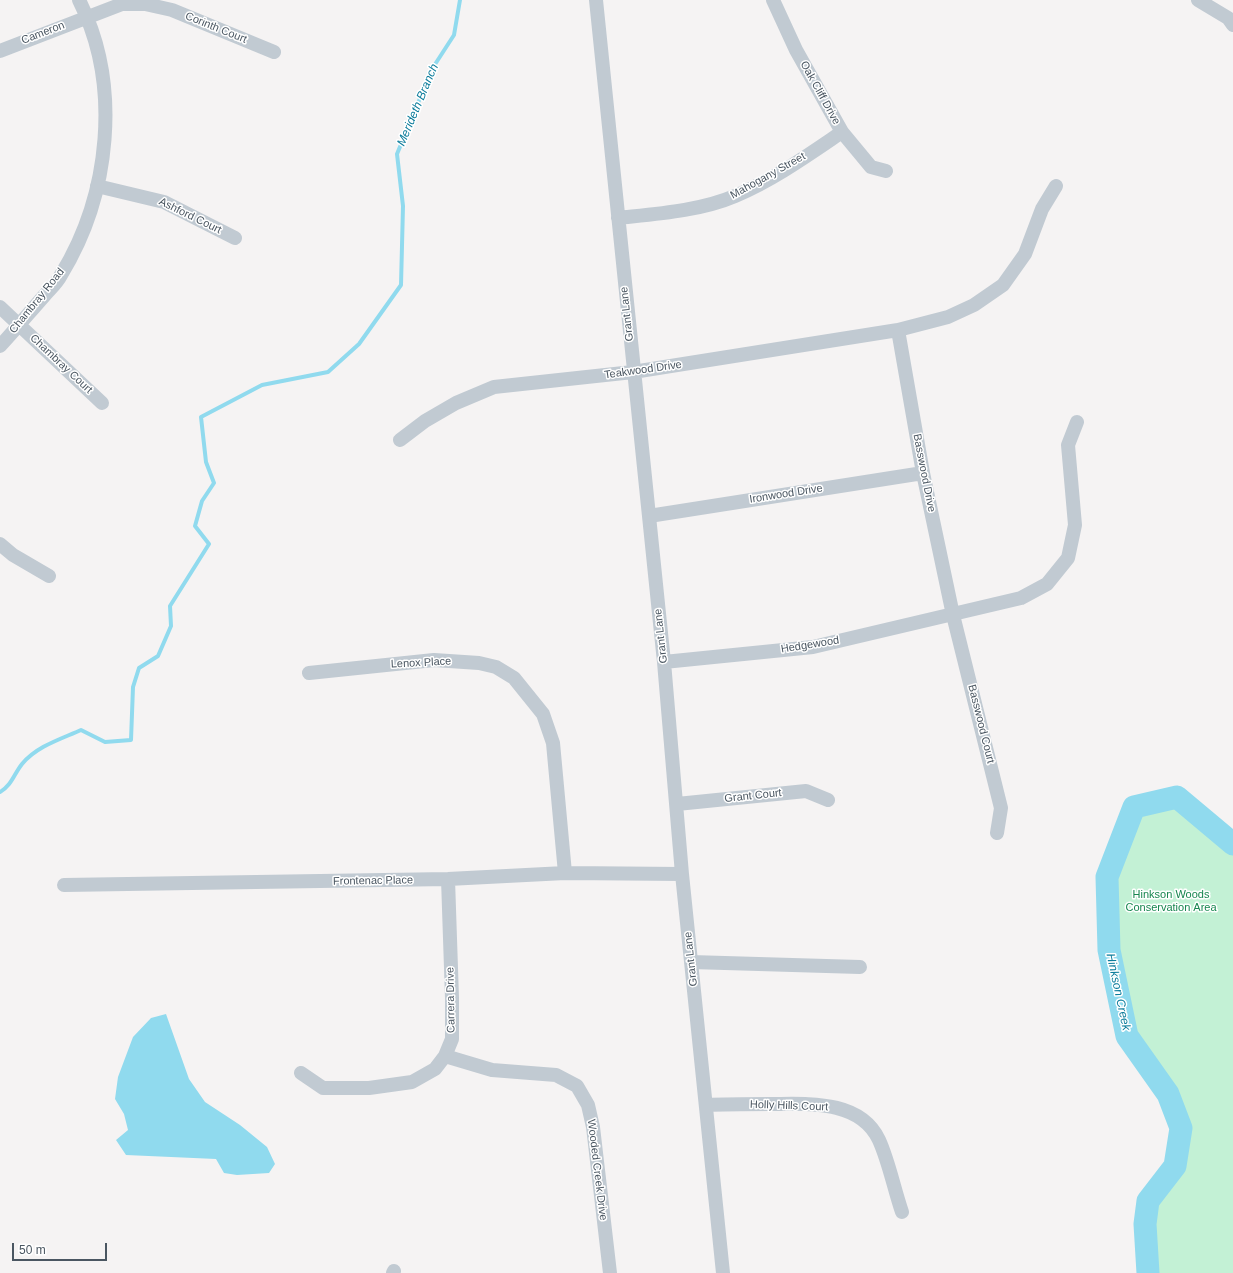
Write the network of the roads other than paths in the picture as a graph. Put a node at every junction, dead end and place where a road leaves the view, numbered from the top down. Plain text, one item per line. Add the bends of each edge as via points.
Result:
1 (78, 0) edge
2 (596, 0) edge
3 (773, 0) edge
4 (1198, 0) edge
5 (87, 16) junction
6 (1233, 25) edge
7 (0, 51) edge
8 (274, 52) dead end
9 (842, 132) junction
10 (886, 171) dead end
11 (97, 186) junction
12 (1056, 186) dead end
13 (618, 218) junction
14 (235, 238) dead end
15 (0, 307) edge
16 (19, 326) junction
17 (898, 330) junction
18 (0, 346) edge
19 (633, 372) junction
20 (102, 403) dead end
21 (1078, 422) dead end
22 (400, 440) dead end
23 (923, 473) junction
24 (649, 516) junction
25 (0, 544) edge
26 (49, 576) dead end
27 (953, 615) junction
28 (664, 662) junction
29 (309, 673) dead end
30 (828, 800) dead end
31 (677, 804) junction
32 (997, 833) dead end
33 (565, 874) junction
34 (682, 874) junction
35 (448, 879) junction
36 (64, 885) dead end
37 (691, 962) junction
38 (860, 967) dead end
39 (446, 1056) junction
40 (301, 1074) dead end
41 (706, 1105) junction
42 (902, 1212) dead end
43 (610, 1273) edge
44 (723, 1273) edge

1 - 5 street, Chambray Road
2 - 13 street, Grant Lane
3 - 9 street, Oak Cliff Drive via 796,50
4 - 6 street via 1228,18
5 - 7 street, Cameron
5 - 8 street, Corinth Court via 122,4 145,4 172,10
5 - 11 street, Chambray Road via 99,57 104,97 105,140
9 - 10 street, Oak Cliff Drive via 871,167
9 - 13 street, Mahogany Street via 790,167 734,197 686,210
11 - 14 street, Ashford Court via 164,202
11 - 16 street, Chambray Road via 81,237 61,276
12 - 17 street, Teakwood Drive via 1042,209 1025,254 1003,285 974,306 948,317
13 - 19 street, Grant Lane
15 - 16 street, Chambray Court
16 - 18 street, Chambray Road
16 - 20 street, Chambray Court
17 - 19 street, Teakwood Drive
17 - 23 street, Basswood Drive
19 - 22 street, Teakwood Drive via 494,388 456,403 425,421
19 - 24 street, Grant Lane
21 - 27 street, Hedgewood via 1068,445 1075,525 1068,558 1047,584 1021,598
23 - 24 street, Ironwood Drive
23 - 27 street, Basswood Drive
24 - 28 street, Grant Lane
25 - 26 street
27 - 28 street, Hedgewood via 813,647
27 - 32 street, Basswood Court via 1001,808
28 - 31 street, Grant Lane
29 - 33 street, Lenox Place via 434,660 479,662 496,667 514,678 543,714 553,743
30 - 31 street, Grant Court via 806,791
31 - 34 street, Grant Lane
33 - 34 street, Frontenac Place
33 - 35 street, Frontenac Place
34 - 37 street, Grant Lane
35 - 36 street, Frontenac Place
35 - 39 street, Carrera Drive via 452,1039
37 - 38 street
37 - 41 street, Grant Lane
39 - 40 street, Carrera Drive via 435,1069 412,1082 369,1088 323,1088
39 - 43 street, Wooded Creek Drive via 492,1070 556,1075 577,1086 588,1105 593,1128
41 - 42 street, Holly Hills Court via 828,1105 864,1120 878,1139
41 - 44 street, Grant Lane

